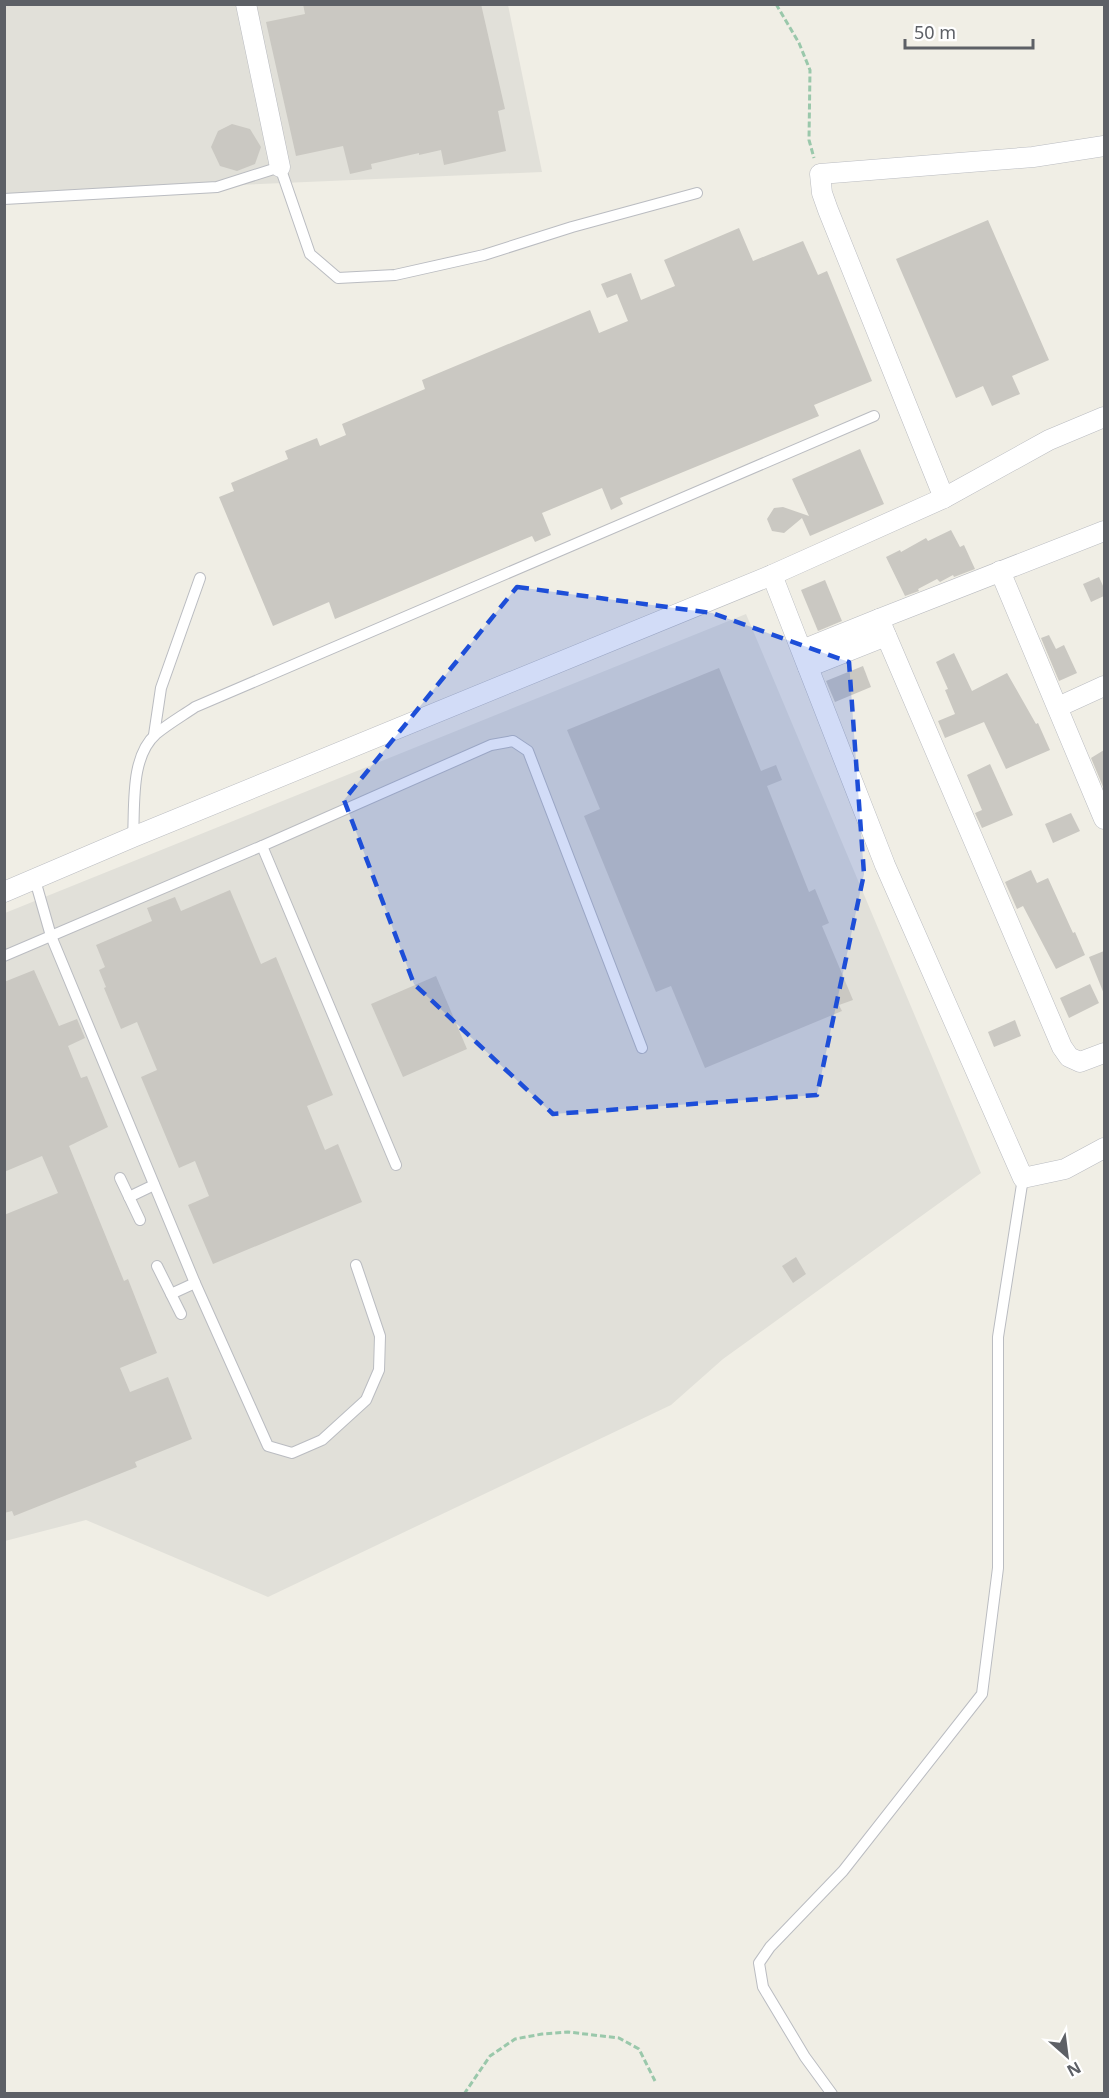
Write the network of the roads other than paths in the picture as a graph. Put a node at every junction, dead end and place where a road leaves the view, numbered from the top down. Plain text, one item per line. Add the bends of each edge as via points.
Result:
1 (246, 4) edge
2 (1104, 146) edge
3 (280, 167) junction
4 (697, 193) dead end
5 (4, 199) edge
6 (874, 416) dead end
7 (1104, 417) edge
8 (944, 498) junction
9 (1104, 531) edge
10 (1000, 571) junction
11 (772, 575) junction
12 (200, 578) dead end
13 (883, 627) junction
14 (805, 658) junction
15 (1104, 686) edge
16 (1058, 707) junction
17 (154, 735) junction
18 (1104, 819) edge
19 (133, 837) junction
20 (262, 846) junction
21 (35, 880) junction
22 (4, 892) edge
23 (51, 936) junction
24 (4, 956) edge
25 (642, 1048) dead end
26 (1104, 1053) edge
27 (1104, 1148) edge
28 (396, 1165) dead end
29 (120, 1178) dead end
30 (1023, 1178) junction
31 (154, 1185) junction
32 (129, 1197) junction
33 (140, 1220) dead end
34 (356, 1265) dead end
35 (157, 1266) dead end
36 (195, 1283) junction
37 (171, 1294) junction
38 (181, 1314) dead end
39 (832, 2094) edge

1 - 3 street
2 - 8 street via 1033,157 820,174 828,210
3 - 4 lane via 310,254 338,278 395,275 484,255
3 - 5 lane via 217,187
6 - 17 lane via 195,707
7 - 8 street via 1049,440
8 - 11 street
9 - 10 street
10 - 13 street
10 - 16 street
11 - 14 street
11 - 19 street
12 - 17 lane via 161,688
13 - 14 street
13 - 26 street via 1062,1047 1069,1057 1080,1062
14 - 30 street via 885,865
15 - 16 street
16 - 18 street
17 - 19 lane via 139,765
19 - 21 street
20 - 23 lane
20 - 25 lane via 491,745 513,741 528,751
20 - 28 lane
21 - 22 street
21 - 23 lane
23 - 24 lane
23 - 31 lane
27 - 30 street via 1065,1169
29 - 32 lane
30 - 39 lane via 998,1337 998,1568 982,1694 843,1871 759,1962 763,1987
31 - 32 lane
31 - 36 lane
32 - 33 lane
34 - 36 lane via 380,1336 379,1370 366,1400 322,1440 292,1453 268,1446
35 - 37 lane
36 - 37 lane
37 - 38 lane

